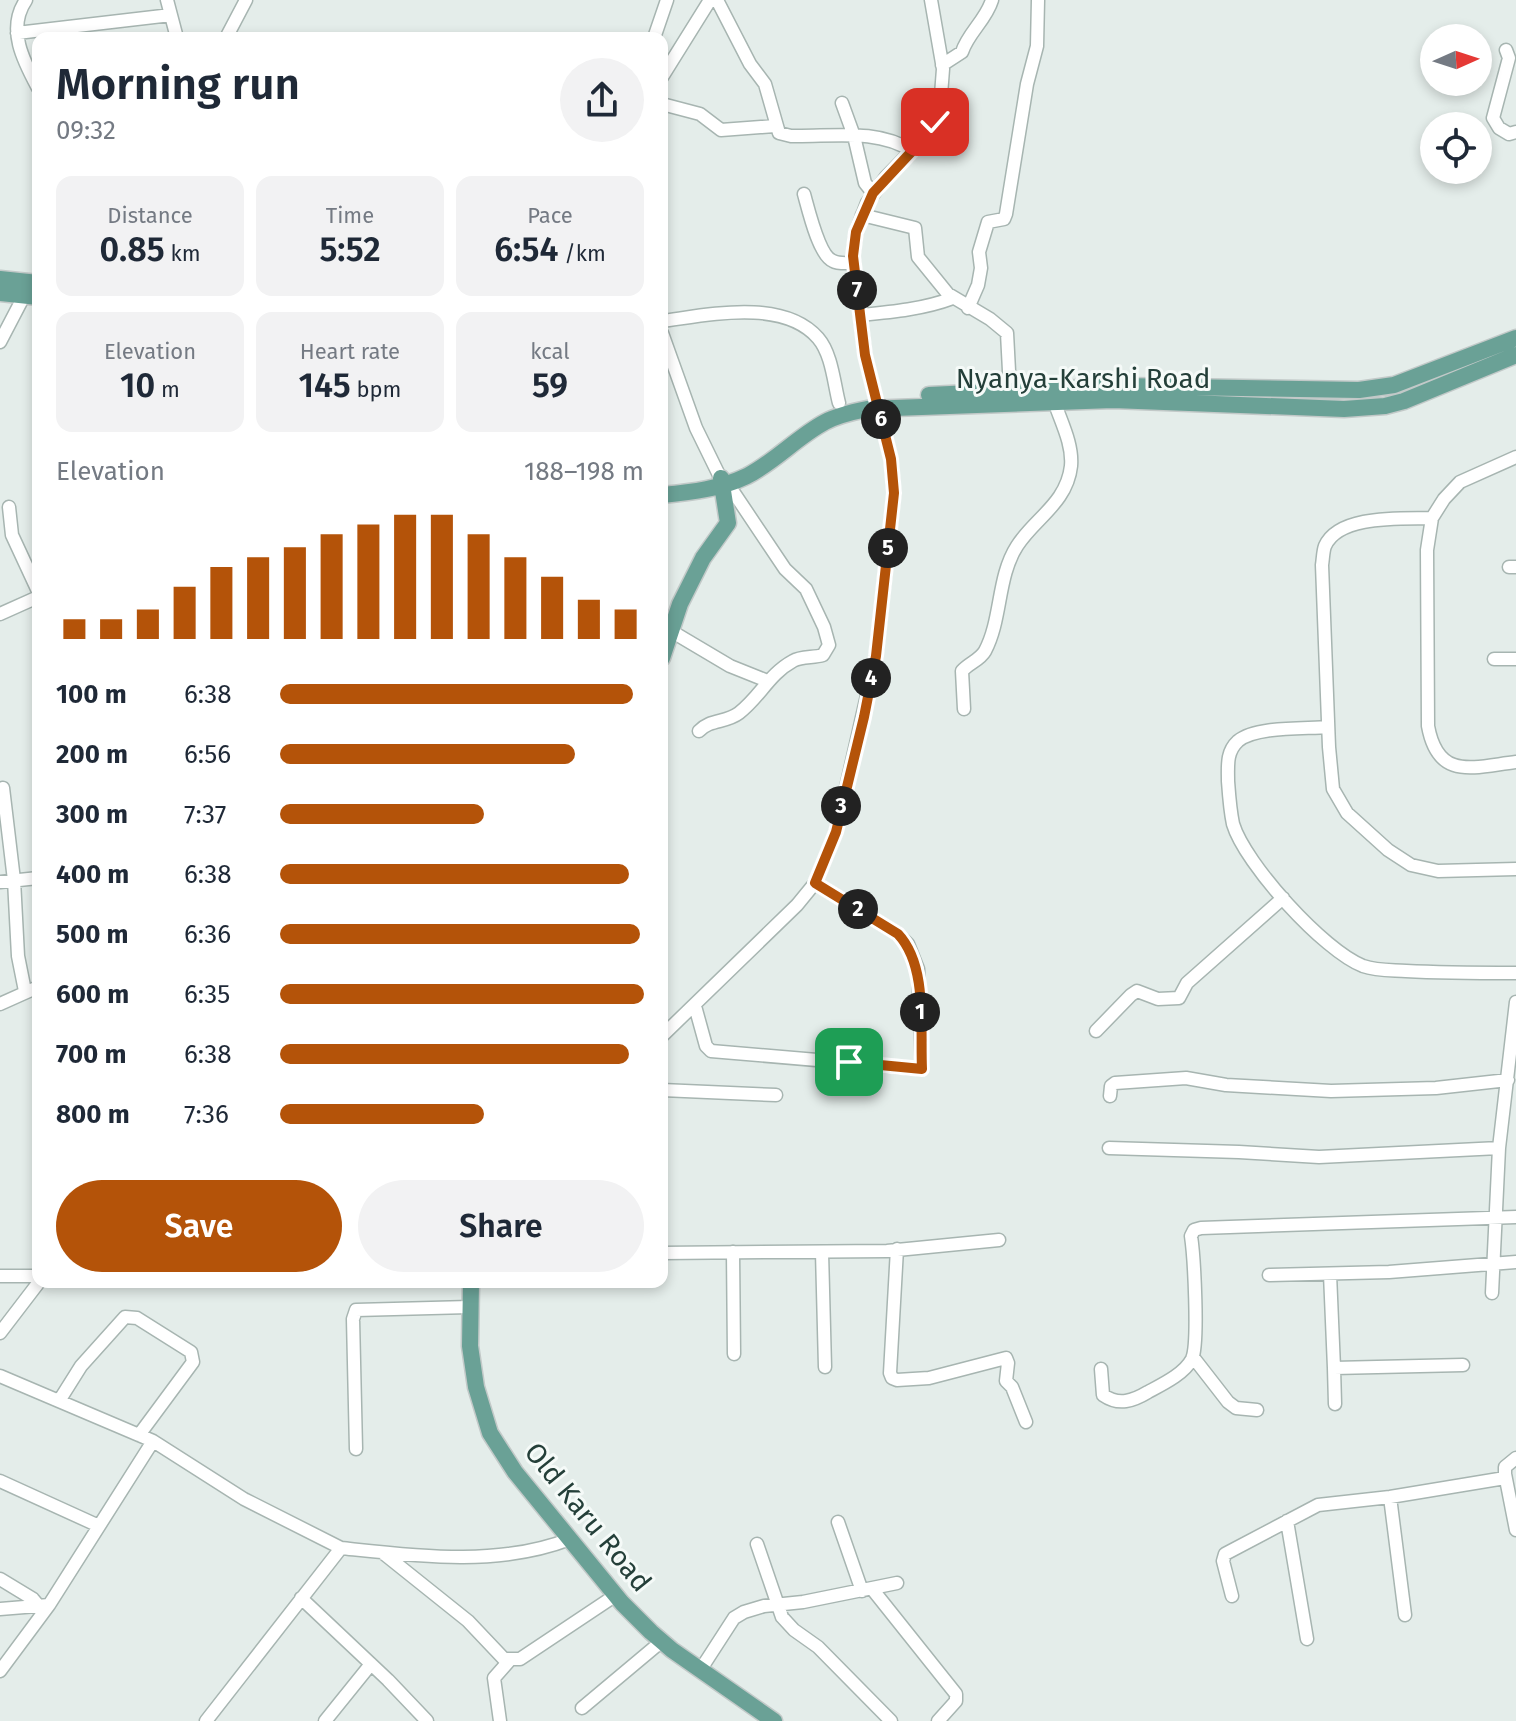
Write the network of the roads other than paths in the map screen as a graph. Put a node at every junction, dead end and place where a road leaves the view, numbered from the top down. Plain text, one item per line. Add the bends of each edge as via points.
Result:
1 (26, 0) edge
2 (167, 0) edge
3 (246, 0) edge
4 (667, 0) edge
5 (710, 0) edge
6 (717, 0) edge
7 (931, 0) edge
8 (992, 0) edge
9 (1038, 0) edge
10 (171, 15) junction
11 (175, 32) edge
12 (229, 32) edge
13 (656, 32) edge
14 (17, 33) junction
15 (1506, 50) dead end
16 (942, 65) junction
17 (668, 67) edge
18 (32, 77) edge
19 (842, 103) dead end
20 (668, 106) edge
21 (775, 126) junction
22 (1516, 132) edge
23 (854, 136) junction
24 (912, 151) junction
25 (873, 193) junction
26 (804, 194) dead end
27 (862, 215) junction
28 (853, 263) junction
29 (0, 279) edge
30 (32, 282) edge
31 (0, 293) edge
32 (31, 296) edge
33 (953, 298) junction
34 (968, 308) junction
35 (861, 315) junction
36 (668, 320) edge
37 (1516, 338) edge
38 (0, 342) edge
39 (668, 350) edge
40 (1516, 355) edge
41 (1010, 390) junction
42 (1213, 395) junction
43 (1231, 396) junction
44 (1054, 401) junction
45 (876, 402) junction
46 (839, 403) junction
47 (1516, 457) edge
48 (724, 482) junction
49 (668, 484) edge
50 (668, 494) edge
51 (9, 507) dead end
52 (1432, 518) junction
53 (32, 578) edge
54 (32, 600) edge
55 (0, 614) edge
56 (671, 631) junction
57 (668, 640) edge
58 (1494, 659) dead end
59 (1516, 659) edge
60 (765, 680) junction
61 (964, 709) dead end
62 (1328, 727) junction
63 (699, 731) dead end
64 (1516, 762) edge
65 (3, 788) dead end
66 (1516, 869) edge
67 (32, 878) edge
68 (14, 880) junction
69 (0, 882) edge
70 (815, 883) junction
71 (1283, 898) junction
72 (1516, 973) edge
73 (32, 989) edge
74 (1516, 1002) edge
75 (0, 1004) edge
76 (695, 1006) junction
77 (668, 1031) edge
78 (1096, 1031) dead end
79 (1508, 1080) junction
80 (668, 1090) edge
81 (776, 1095) dead end
82 (1110, 1096) dead end
83 (1109, 1148) dead end
84 (1499, 1148) junction
85 (1495, 1216) junction
86 (1516, 1217) edge
87 (999, 1240) dead end
88 (897, 1249) junction
89 (733, 1252) junction
90 (822, 1252) junction
91 (668, 1253) edge
92 (1516, 1262) edge
93 (1494, 1263) junction
94 (1330, 1274) junction
95 (1269, 1275) dead end
96 (0, 1276) edge
97 (32, 1278) edge
98 (32, 1288) edge
99 (471, 1288) edge
100 (1492, 1293) dead end
101 (469, 1307) junction
102 (0, 1333) edge
103 (734, 1354) dead end
104 (1193, 1357) junction
105 (1463, 1365) dead end
106 (825, 1367) dead end
107 (1334, 1368) junction
108 (1101, 1369) dead end
109 (0, 1376) edge
110 (59, 1401) junction
111 (1335, 1404) dead end
112 (1257, 1410) dead end
113 (1026, 1422) dead end
114 (139, 1435) junction
115 (153, 1441) junction
116 (356, 1449) dead end
117 (1516, 1458) edge
118 (1505, 1478) junction
119 (0, 1481) edge
120 (1390, 1497) junction
121 (1287, 1521) junction
122 (838, 1522) dead end
123 (99, 1526) junction
124 (1516, 1530) edge
125 (570, 1539) junction
126 (757, 1544) dead end
127 (341, 1548) junction
128 (383, 1553) junction
129 (0, 1579) edge
130 (897, 1583) dead end
131 (868, 1590) junction
132 (616, 1595) junction
133 (1232, 1596) dead end
134 (301, 1598) junction
135 (778, 1604) junction
136 (44, 1605) junction
137 (0, 1609) edge
138 (1405, 1615) dead end
139 (1307, 1639) dead end
140 (662, 1641) junction
141 (509, 1661) junction
142 (371, 1664) junction
143 (701, 1669) junction
144 (0, 1671) edge
145 (582, 1708) dead end
146 (208, 1720) edge
147 (325, 1721) edge
148 (427, 1721) edge
149 (500, 1721) edge
150 (773, 1721) edge
151 (891, 1721) edge
152 (938, 1721) edge

1 - 14 street
2 - 10 street
3 - 12 street
4 - 13 street
5 - 17 street
6 - 21 street via 765,84
7 - 16 street
8 - 16 street via 962,52
9 - 34 street via 1037,46 1006,214 988,222 979,252 978,285
10 - 11 street
10 - 14 street
14 - 18 street
15 - 22 street via 1509,58 1493,118 1499,128
16 - 24 street via 935,122
19 - 23 street
20 - 21 street via 700,114 721,130
21 - 23 street via 791,136
23 - 24 street via 897,141
23 - 25 street
24 - 25 street
25 - 27 street
26 - 28 street via 827,256 833,262
27 - 28 street
27 - 33 street via 915,228 918,257
28 - 35 street
29 - 30 main road
31 - 32 main road
32 - 38 street
33 - 34 street
33 - 35 street via 930,307
34 - 41 street via 1007,333
35 - 45 street
36 - 46 street via 735,311 772,314 804,327 826,351
37 - 43 main road, Nyanya-Karshi Road via 1381,388
39 - 48 street via 696,428
40 - 43 main road, Nyanya-Karshi Road via 1385,406 1318,409
41 - 42 main road, Nyanya-Karshi Road via 1122,386
41 - 45 main road, Nyanya-Karshi Road
42 - 43 main road, Nyanya-Karshi Road
42 - 44 main road, Nyanya-Karshi Road
44 - 45 main road, Nyanya-Karshi Road
44 - 61 street via 1071,468 1061,494 1017,546 1009,564 984,652 962,671
45 - 46 main road, Nyanya-Karshi Road
45 - 48 main road, Nyanya-Karshi Road via 826,422 771,462
45 - 70 street via 894,493 876,656 836,832
46 - 48 main road, Nyanya-Karshi Road
47 - 52 street via 1460,482
48 - 49 main road, Nyanya-Karshi Road
48 - 50 main road, Nyanya-Karshi Road via 703,491
48 - 56 main road via 726,529 703,558
48 - 60 street via 785,569 806,589 829,640 823,655 795,659
51 - 53 street via 12,535
52 - 62 street via 1354,524 1334,533 1324,546
52 - 64 street via 1427,550 1431,744 1439,758 1456,767
54 - 55 street
56 - 57 main road
56 - 60 street
58 - 59 street
60 - 63 street via 741,712
62 - 66 street via 1333,789 1347,813 1388,850 1411,865 1438,871
62 - 71 street via 1252,734 1231,750 1228,761 1233,825
65 - 68 street
67 - 68 street
68 - 69 street
68 - 73 street via 18,956
70 - 76 street
70 - 76 street via 908,944 918,969 922,1069 711,1051
71 - 72 street via 1329,945 1364,966
71 - 78 street via 1187,983 1179,998 1158,999 1137,991
73 - 75 street
74 - 79 street
76 - 77 street
79 - 82 street via 1331,1091 1168,1078 1115,1083
79 - 84 street
80 - 81 street
83 - 84 street via 1319,1157
84 - 85 street
85 - 86 street
85 - 93 street
85 - 104 street via 1194,1230
87 - 88 street
88 - 90 street
88 - 113 street via 892,1378 929,1378 1003,1357 1008,1363 1006,1381
89 - 90 street
89 - 91 street
89 - 103 street
90 - 106 street
92 - 93 street
93 - 94 street
93 - 100 street
94 - 95 street
94 - 107 street
96 - 97 street
98 - 102 street
99 - 101 main road, Old Karu Road
101 - 116 street via 356,1310
101 - 125 main road, Old Karu Road via 476,1387 490,1433
104 - 108 street via 1151,1391 1123,1402 1103,1395
104 - 112 street via 1228,1402
105 - 107 street
107 - 111 street
109 - 110 street
110 - 114 street
110 - 114 street via 81,1366 125,1317 137,1318 191,1352 193,1362
114 - 115 street
115 - 123 street
115 - 127 street via 244,1499
117 - 118 street via 1505,1467
118 - 120 street
118 - 124 street
119 - 123 street
120 - 121 street via 1318,1505
120 - 138 street
121 - 133 street via 1225,1554
121 - 139 street
122 - 131 street
123 - 136 street
125 - 128 street via 515,1554
125 - 132 main road, Old Karu Road
126 - 135 street
127 - 128 street
127 - 134 street
128 - 141 street
129 - 136 street
130 - 131 street
131 - 135 street
131 - 152 street via 956,1694
132 - 140 main road, Old Karu Road
132 - 141 street via 520,1659
134 - 142 street
134 - 146 street
135 - 143 street via 734,1618
135 - 151 street via 788,1624
136 - 137 street
136 - 144 street
140 - 143 main road, Old Karu Road
140 - 145 street
141 - 149 street via 494,1678
142 - 147 street
142 - 148 street
143 - 150 main road, Old Karu Road

